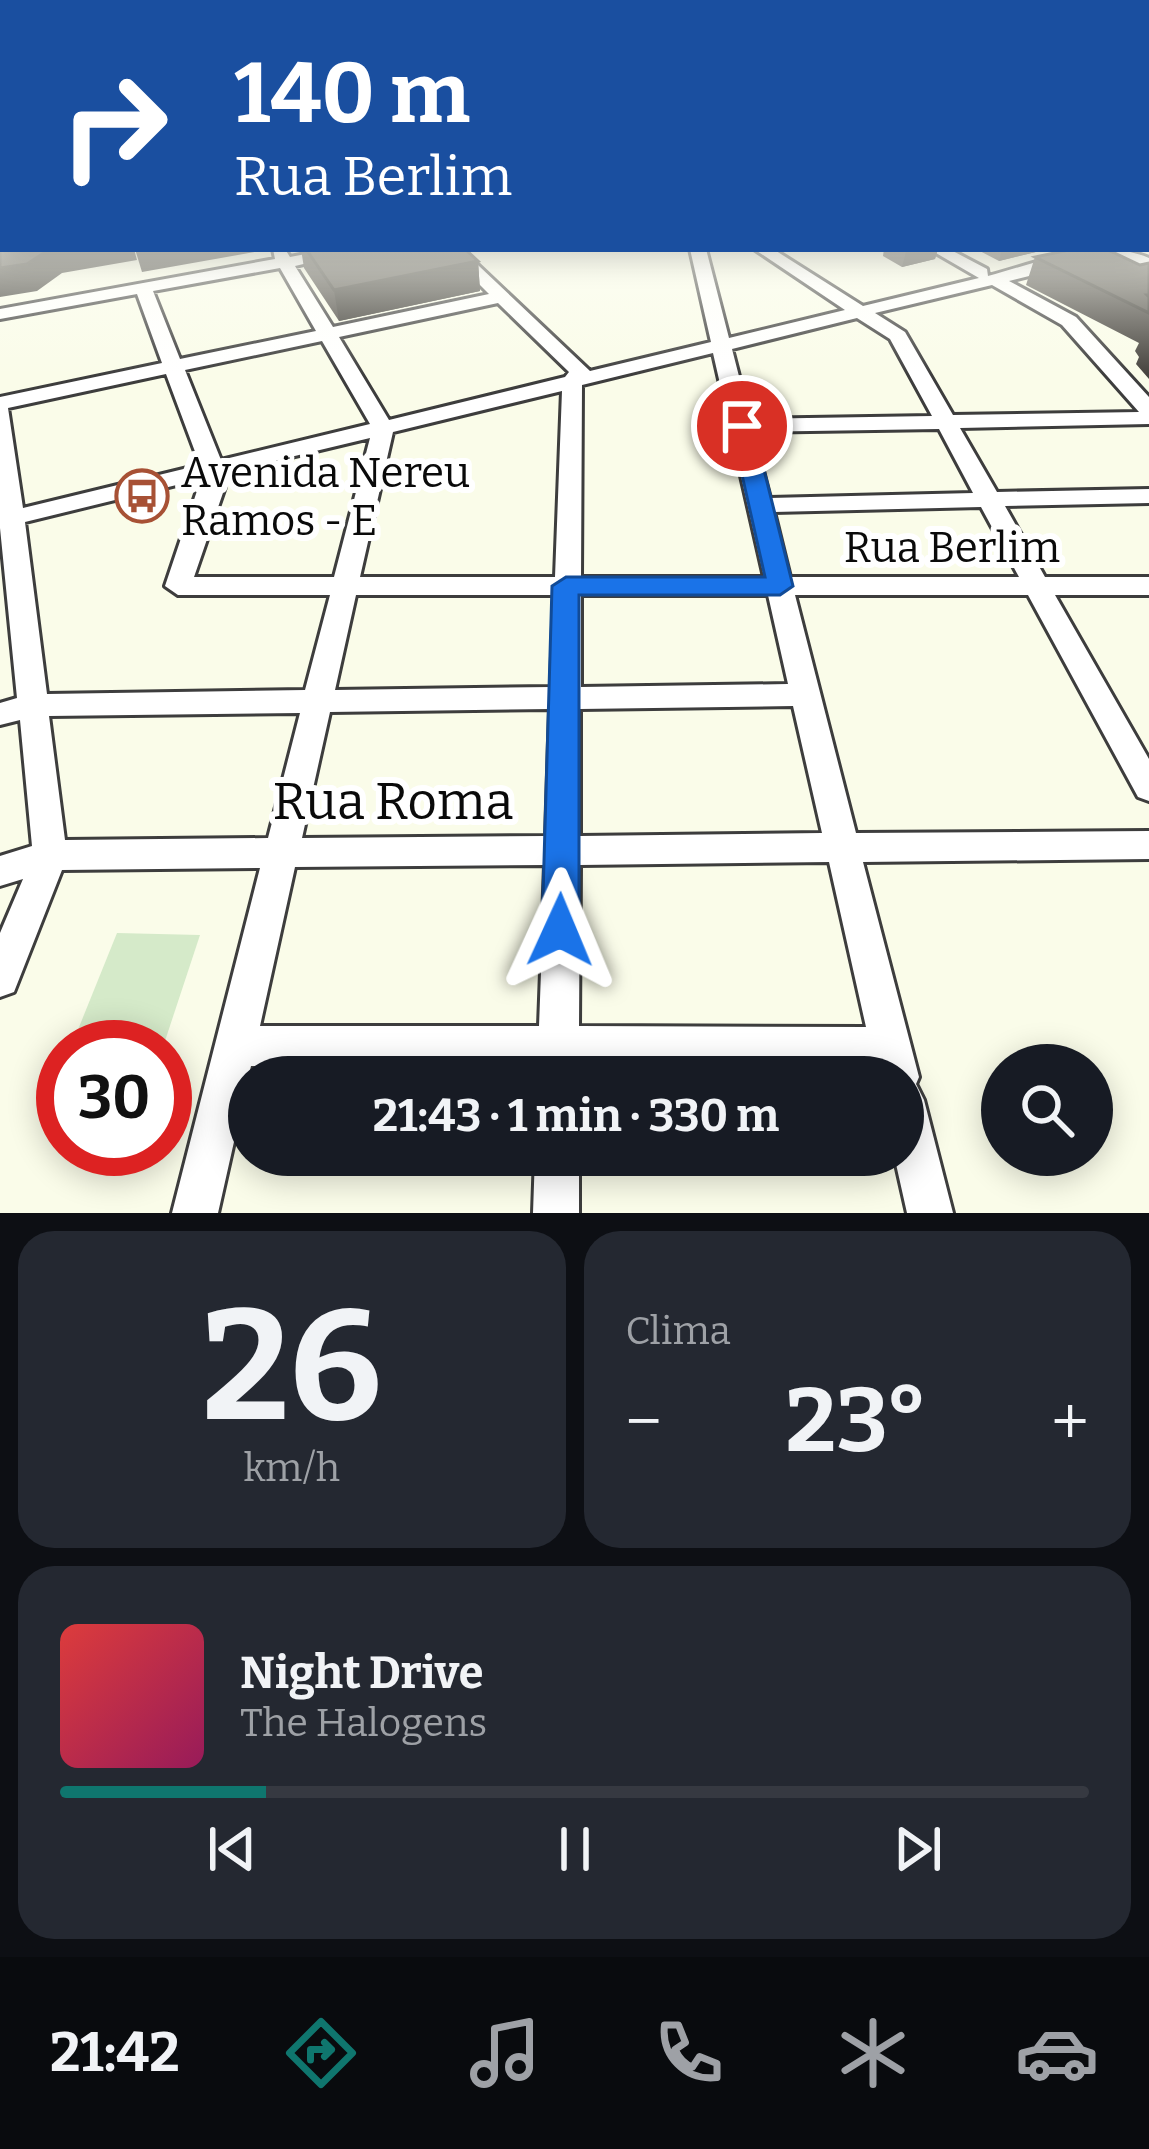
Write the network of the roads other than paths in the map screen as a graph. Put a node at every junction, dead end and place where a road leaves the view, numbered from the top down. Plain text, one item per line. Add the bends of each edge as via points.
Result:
1 (247, 262) edge
2 (258, 262) edge
3 (290, 262) edge
4 (465, 262) edge
5 (701, 262) edge
6 (782, 262) edge
7 (960, 262) edge
8 (1039, 262) edge
9 (1056, 262) edge
10 (987, 276) junction
11 (143, 288) junction
12 (502, 296) junction
13 (0, 302) edge
14 (856, 309) junction
15 (0, 314) edge
16 (327, 334) junction
17 (723, 341) junction
18 (174, 368) junction
19 (576, 376) junction
20 (0, 407) edge
21 (1149, 414) edge
22 (943, 420) junction
23 (381, 424) junction
24 (742, 426) junction
25 (211, 465) junction
26 (1149, 496) edge
27 (988, 500) junction
28 (761, 506) junction
29 (5, 514) edge
30 (343, 586) junction
31 (566, 586) junction
32 (780, 586) junction
33 (1037, 586) junction
34 (1149, 586) edge
35 (806, 695) junction
36 (564, 698) junction
37 (316, 701) junction
38 (31, 705) junction
39 (0, 714) edge
40 (1149, 788) edge
41 (1149, 845) edge
42 (843, 848) junction
43 (562, 850) junction
44 (280, 853) junction
45 (50, 855) junction
46 (0, 871) edge
47 (0, 979) edge
48 (235, 1046) junction
49 (437, 1056) edge
50 (558, 1056) edge
51 (893, 1056) edge
52 (557, 1176) edge
53 (921, 1176) edge
54 (195, 1213) edge
55 (556, 1213) edge
56 (930, 1213) edge

1 - 13 street
2 - 11 street
3 - 16 street
4 - 12 street
5 - 17 street
6 - 14 street
7 - 10 street
8 - 10 street
9 - 10 street
10 - 14 street
10 - 21 street via 1069,321
11 - 15 street
11 - 18 street
12 - 16 street
12 - 19 street
14 - 17 street
14 - 22 street via 898,336
16 - 18 street
16 - 23 street
17 - 19 street
17 - 24 street
18 - 20 street
18 - 25 street
19 - 23 street
19 - 31 street
20 - 29 street
21 - 22 street
22 - 24 street
22 - 27 street
23 - 25 street
23 - 30 street
24 - 28 street
25 - 29 street
25 - 30 street, Rua Berlim via 213,487 178,586
26 - 27 street
27 - 28 street
27 - 33 street
28 - 32 street
29 - 38 street
30 - 31 street, Rua Berlim
30 - 37 street
31 - 32 street, Rua Berlim
31 - 36 street
32 - 33 street, Rua Berlim
32 - 35 street
33 - 34 street, Rua Berlim
33 - 40 street
35 - 36 street
35 - 42 street
36 - 37 street
36 - 43 street
37 - 38 street
37 - 44 street
38 - 39 street
38 - 45 street
41 - 42 street, Rua Roma
42 - 43 street, Rua Roma
42 - 51 street
43 - 44 street, Rua Roma
43 - 50 street
44 - 45 street, Rua Roma
44 - 48 street
45 - 46 street, Rua Roma
45 - 47 street
48 - 49 street
48 - 54 street
52 - 55 street
53 - 56 street

